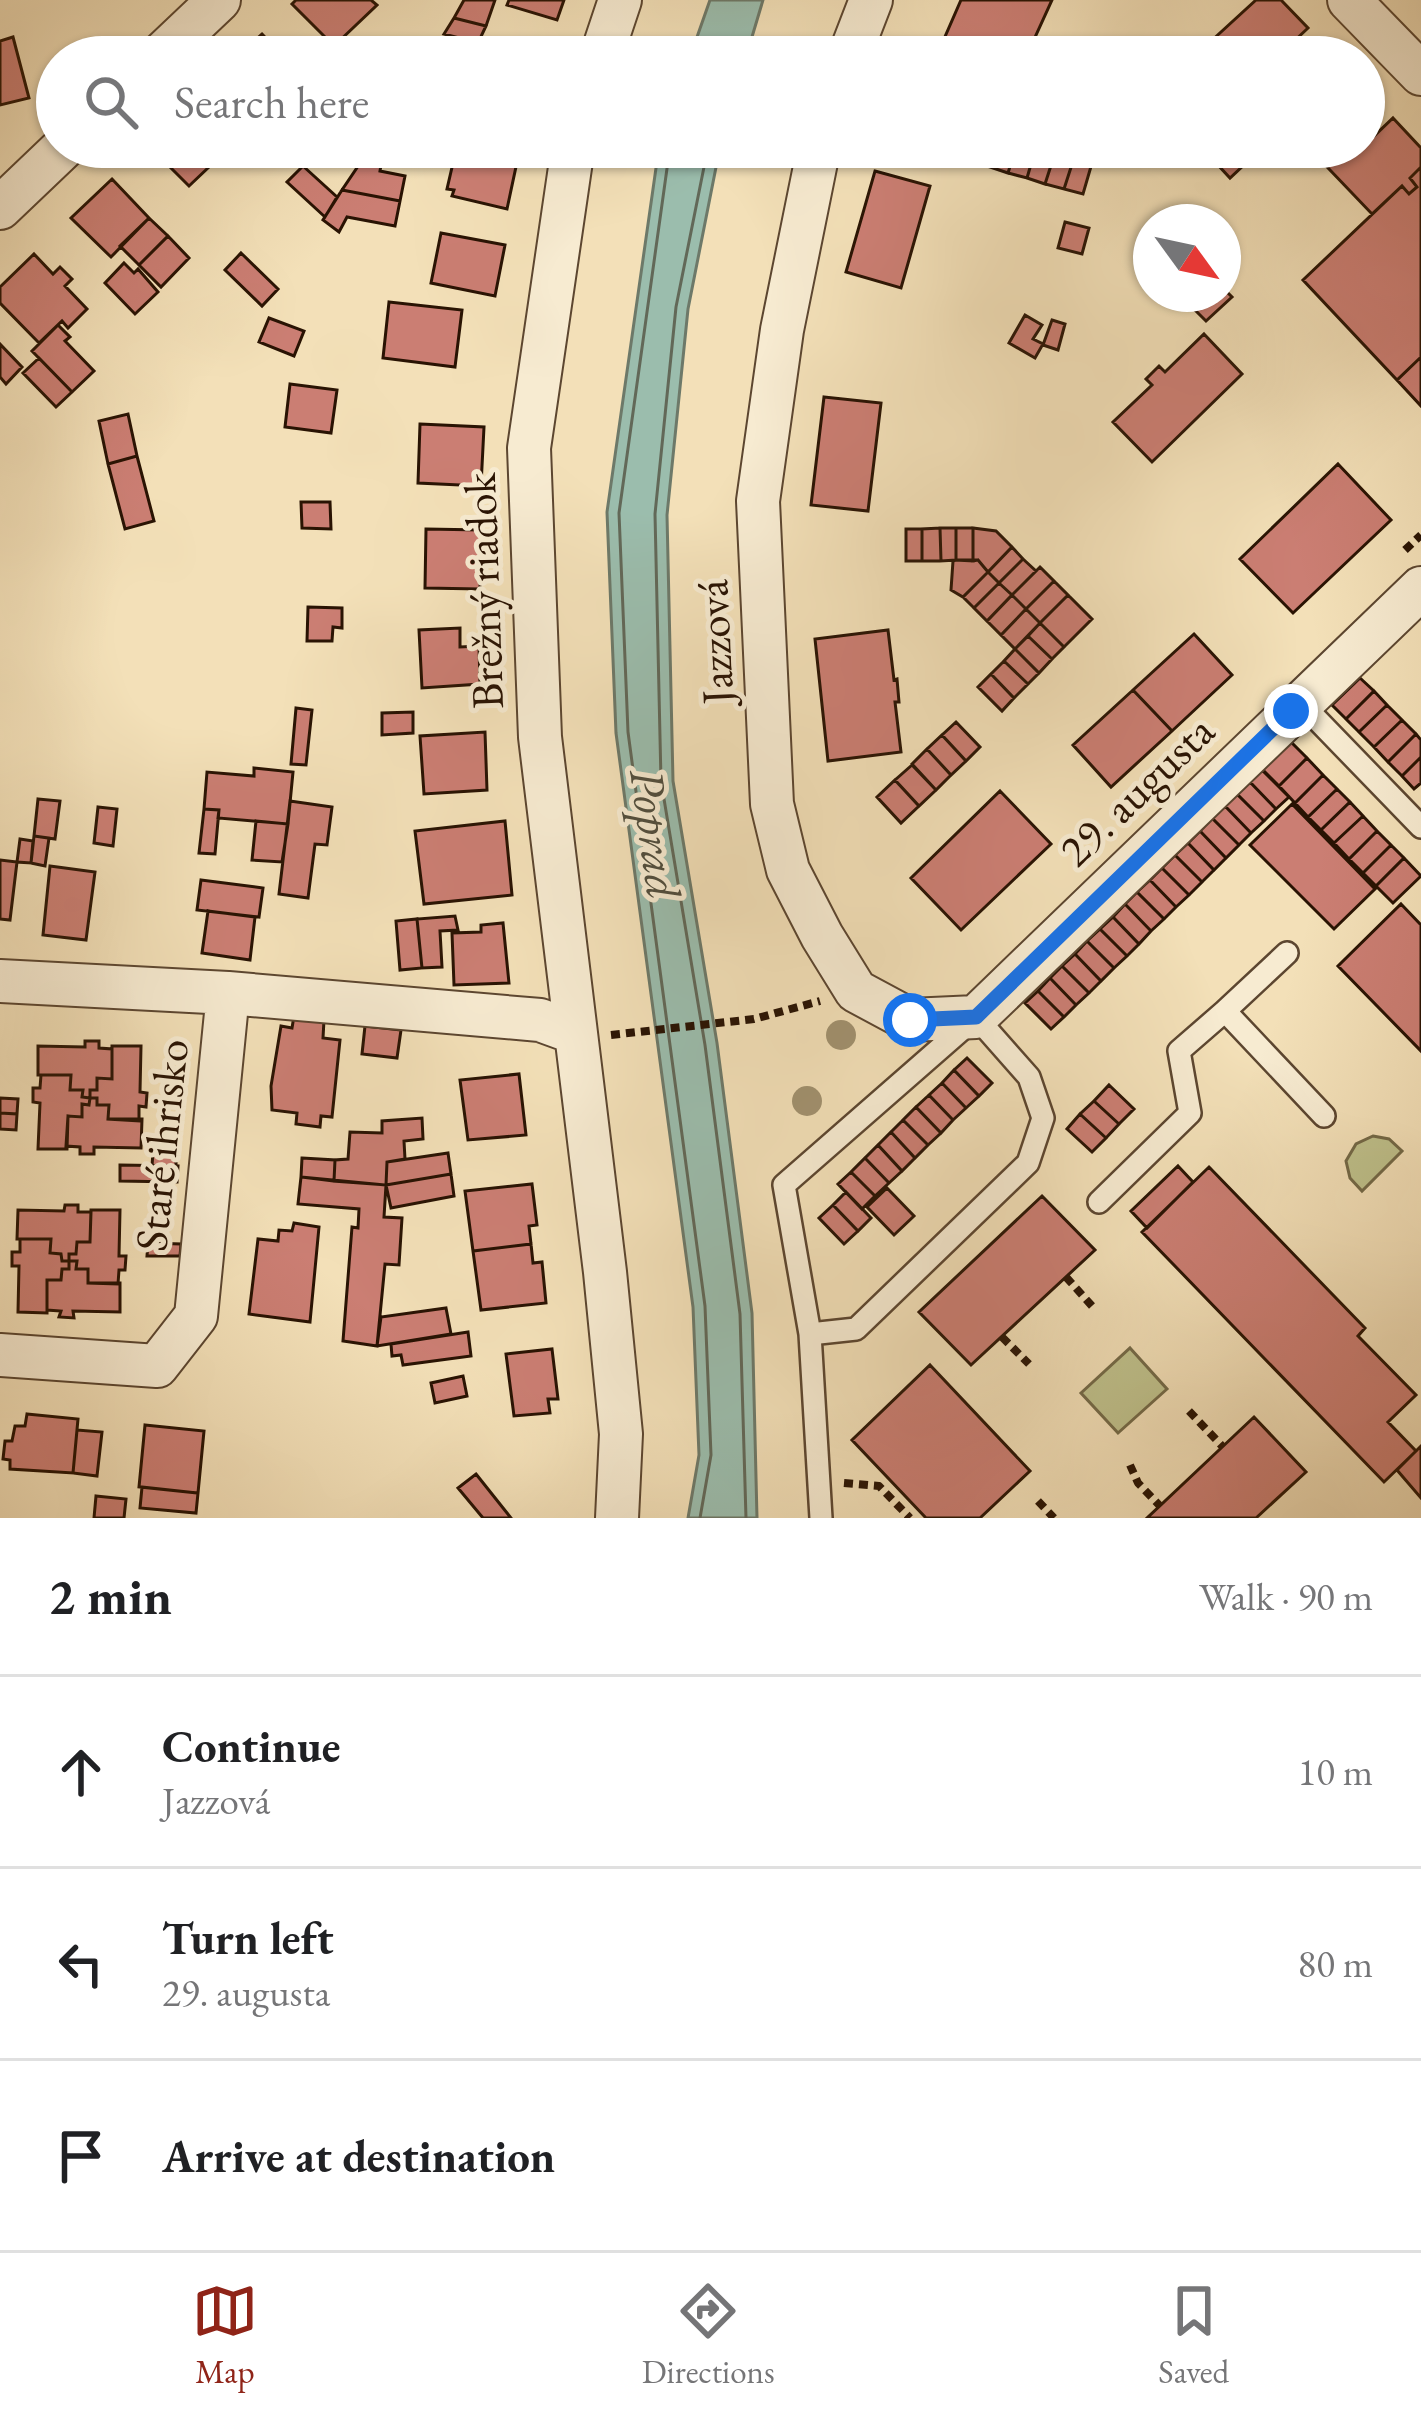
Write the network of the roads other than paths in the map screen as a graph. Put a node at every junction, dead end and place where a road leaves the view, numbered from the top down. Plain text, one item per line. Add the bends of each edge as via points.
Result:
1 (219, 0) edge
2 (620, 0) edge
3 (871, 0) edge
4 (1349, 0) edge
5 (181, 36) edge
6 (609, 36) edge
7 (857, 36) edge
8 (1415, 56) edge
9 (42, 168) edge
10 (569, 168) edge
11 (815, 168) edge
12 (0, 208) edge
13 (1421, 588) edge
14 (1301, 703) junction
15 (1421, 827) edge
16 (1287, 953) dead end
17 (0, 981) edge
18 (228, 993) junction
19 (1225, 1010) junction
20 (976, 1017) junction
21 (573, 1032) junction
22 (1324, 1116) dead end
23 (1099, 1202) dead end
24 (810, 1334) junction
25 (0, 1354) edge
26 (617, 1518) edge
27 (821, 1518) edge

1 - 5 street
2 - 6 street
3 - 7 street
4 - 8 street
9 - 12 street
10 - 21 street, Brežný riadok via 530,448 540,737
11 - 20 street, Jazzová via 758,501 772,804 788,870 856,991 910,1020
13 - 14 street, 29. augusta
14 - 15 lane
14 - 20 street, 29. augusta
16 - 19 lane
17 - 18 street, Staré ihrisko
18 - 21 street via 540,1020
18 - 25 street, Staré ihrisko via 196,1316 157,1366
19 - 22 lane
19 - 23 lane via 1179,1051 1190,1113
20 - 24 lane, 29. augusta via 784,1185
20 - 24 lane via 1029,1077 1043,1118 1028,1163 856,1329
21 - 26 street, Brežný riadok via 621,1434
24 - 27 lane, 29. augusta

